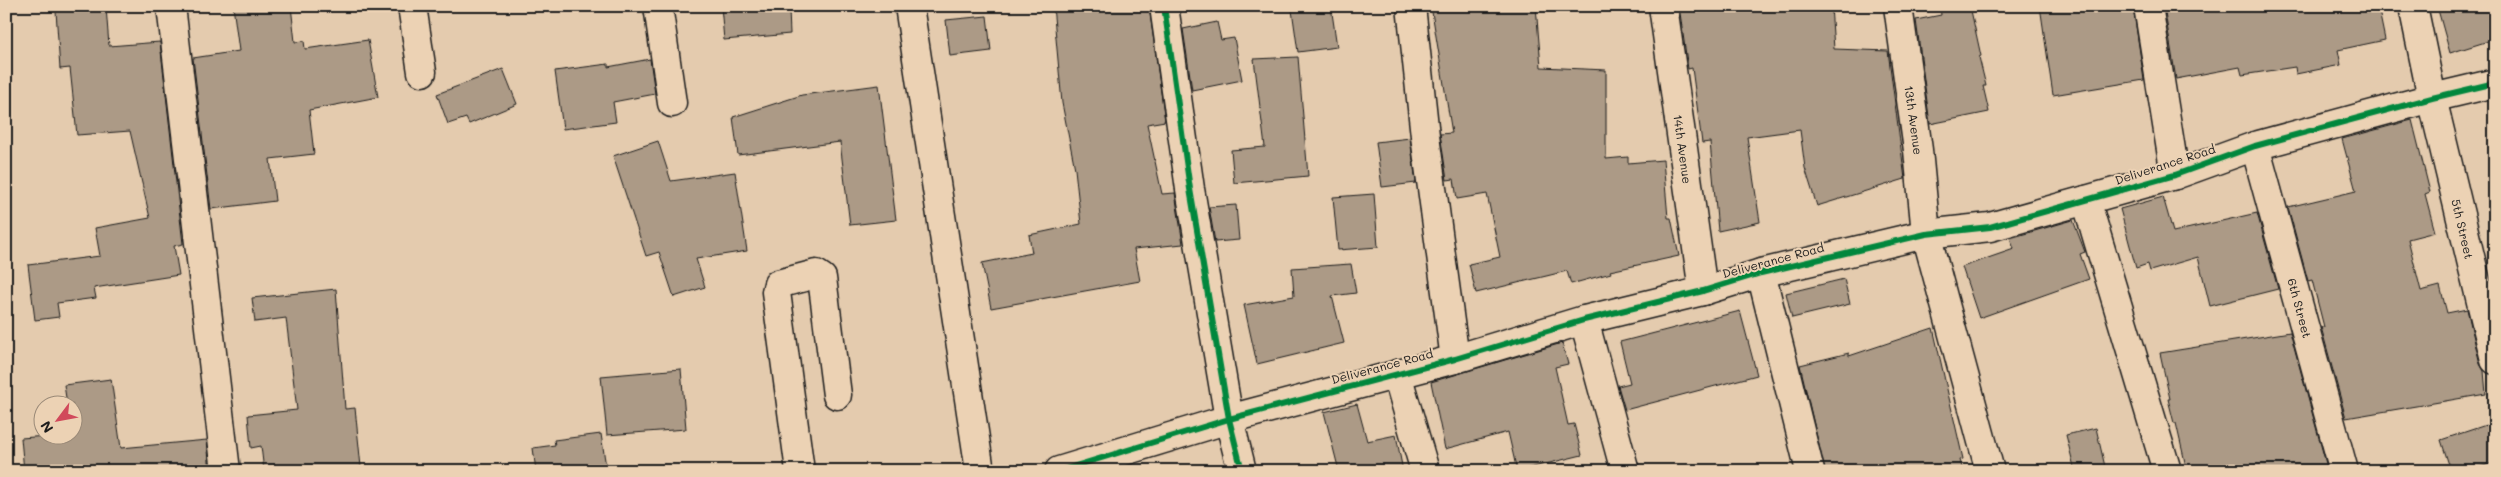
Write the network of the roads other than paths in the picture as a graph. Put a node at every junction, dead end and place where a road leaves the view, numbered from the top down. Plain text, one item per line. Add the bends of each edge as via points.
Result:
1 (171, 6) edge
2 (412, 6) edge
3 (658, 6) edge
4 (909, 6) edge
5 (1164, 6) edge
6 (1412, 6) edge
7 (1663, 6) edge
8 (1898, 6) edge
9 (2148, 6) edge
10 (2413, 6) edge
11 (422, 72) dead end
12 (2495, 83) edge
13 (2432, 98) junction
14 (672, 103) dead end
15 (2255, 146) junction
16 (2175, 175) junction
17 (2086, 200) junction
18 (1926, 234) junction
19 (1761, 273) junction
20 (1703, 291) junction
21 (1584, 320) junction
22 (1455, 359) junction
23 (2495, 360) edge
24 (1397, 374) junction
25 (837, 395) dead end
26 (1228, 419) junction
27 (226, 471) edge
28 (800, 471) edge
29 (980, 471) edge
30 (1060, 471) edge
31 (1242, 471) edge
32 (1425, 471) edge
33 (1625, 471) edge
34 (1810, 471) edge
35 (1990, 471) edge
36 (2167, 471) edge
37 (2344, 471) edge

1 - 27 street
2 - 11 street
3 - 14 street
4 - 29 street
5 - 26 street
6 - 22 street via 1425,136
7 - 20 street, 14th Avenue
8 - 18 street, 13th Avenue
9 - 16 street
10 - 13 street, 5th Street
12 - 13 street, Deliverance Road
13 - 15 street, Deliverance Road
13 - 23 street, 5th Street
15 - 16 street, Deliverance Road
15 - 37 street, 6th Street
16 - 17 street, Deliverance Road
17 - 18 street, Deliverance Road via 1990,227
17 - 36 street
18 - 19 street, Deliverance Road
18 - 35 street, 13th Avenue
19 - 20 street, Deliverance Road
19 - 34 street
20 - 21 street, Deliverance Road
21 - 22 street, Deliverance Road
21 - 33 street
22 - 24 street, Deliverance Road
24 - 26 street, Deliverance Road
24 - 32 street
25 - 28 street via 822,278 816,274 778,284 776,292
26 - 30 street, Deliverance Road
26 - 31 street

